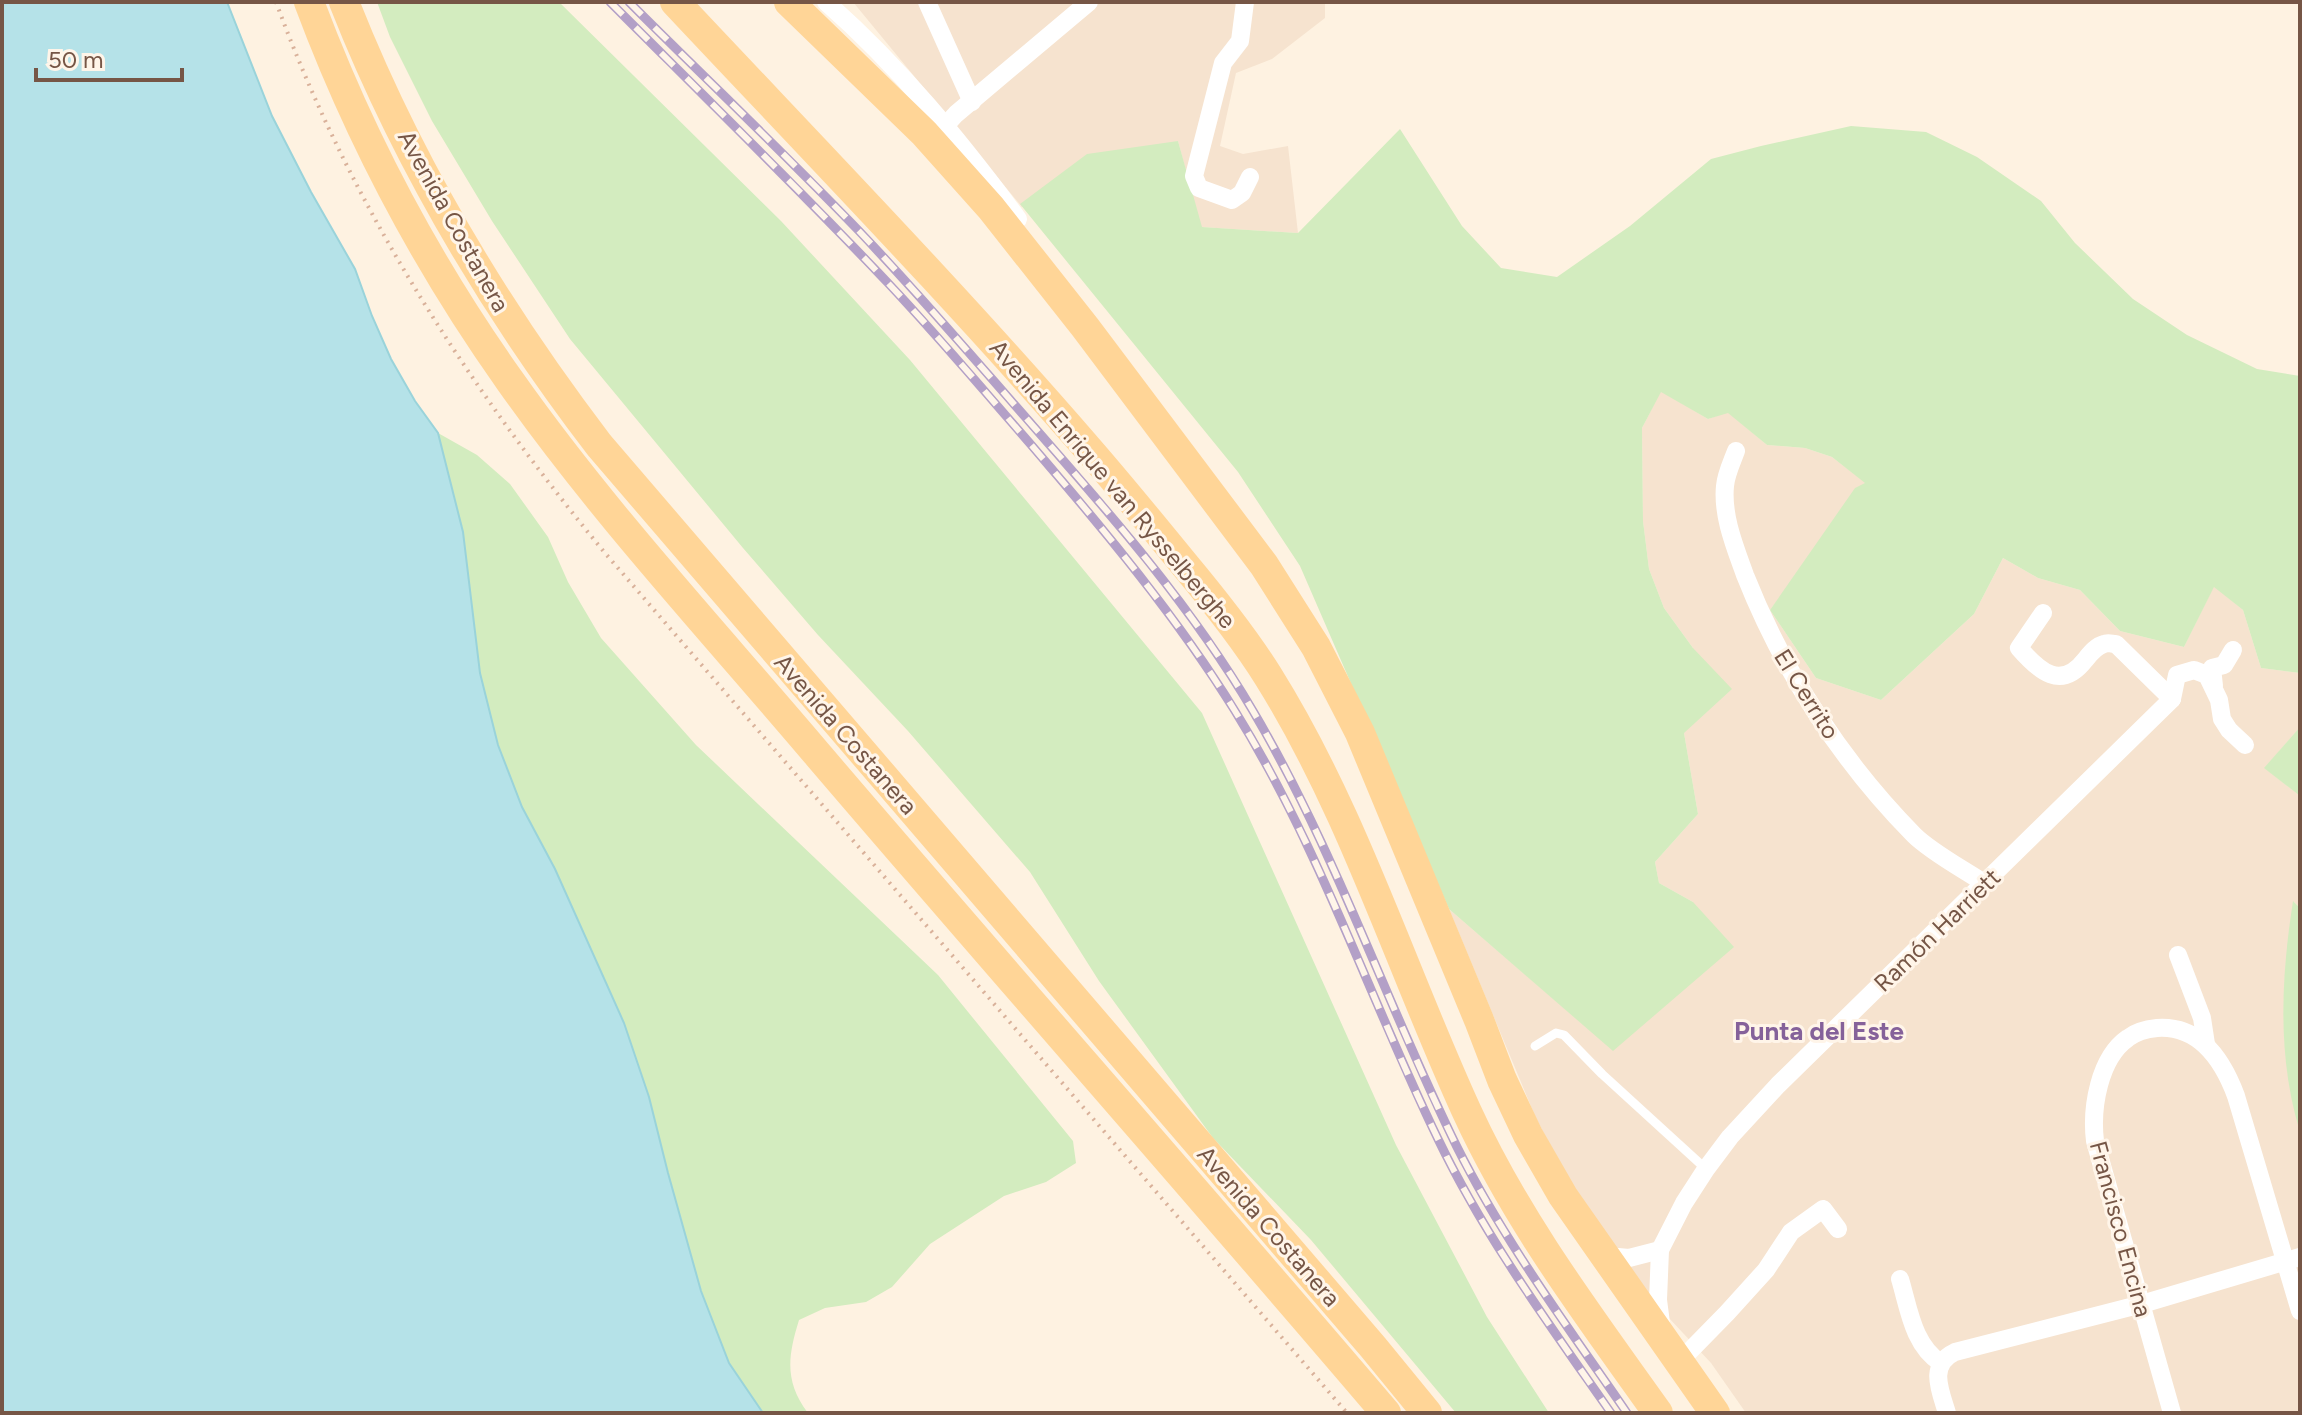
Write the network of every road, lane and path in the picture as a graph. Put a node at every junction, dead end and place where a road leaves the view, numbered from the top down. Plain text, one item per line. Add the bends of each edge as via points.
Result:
1 (309, 2) edge
2 (344, 2) edge
3 (675, 2) edge
4 (789, 2) edge
5 (826, 2) edge
6 (927, 2) edge
7 (1089, 2) edge
8 (1245, 2) edge
9 (972, 102) junction
10 (945, 126) junction
11 (1250, 177) dead end
12 (1085, 327) junction
13 (1736, 451) dead end
14 (2043, 613) dead end
15 (2233, 650) dead end
16 (2215, 693) junction
17 (2172, 699) junction
18 (2245, 745) dead end
19 (1984, 883) junction
20 (2178, 955) dead end
21 (2206, 1044) junction
22 (1535, 1046) dead end
23 (1706, 1169) junction
24 (1838, 1229) dead end
25 (1660, 1250) junction
26 (1607, 1256) junction
27 (2293, 1259) edge
28 (1900, 1279) dead end
29 (2142, 1304) junction
30 (2300, 1311) edge
31 (1671, 1350) junction
32 (1941, 1363) junction
33 (1386, 1413) edge
34 (1427, 1413) edge
35 (1658, 1413) edge
36 (1715, 1413) edge
37 (1947, 1413) edge
38 (2172, 1413) edge

1 - 33 main road, Avenida Costanera via 361,126 410,220 479,335 541,424
2 - 34 main road, Avenida Costanera via 399,125 454,229 497,301 599,445
3 - 35 main road, Avenida Enrique van Rysselberghe via 1061,417 1245,640 1285,703 1345,818 1490,1160 1546,1255
4 - 12 main road via 943,154
5 - 10 street via 873,45
6 - 9 street
7 - 9 street
8 - 11 street via 1240,41 1223,63 1194,176 1199,188 1232,200
9 - 10 street
10 - 12 street via 1039,246
12 - 26 main road via 1264,565 1316,647 1365,745 1508,1094 1563,1196
13 - 19 street, El Cerrito via 1725,485 1727,517 1769,633 1795,681 1854,765 1916,838
14 - 17 street via 2019,648 2045,672 2066,676 2102,644 2116,644
15 - 16 street via 2224,665 2212,668
16 - 17 street, Ramón Harriett via 2207,675 2194,670 2177,675
16 - 18 street via 2222,719
17 - 19 street, Ramón Harriett
19 - 23 street, Ramón Harriett via 1753,1110
20 - 21 street
21 - 27 street via 2231,1082
21 - 29 street, Francisco Encina via 2172,1029 2137,1032 2116,1050 2098,1088 2097,1152
22 - 23 lane via 1556,1033 1564,1035
23 - 25 street, Ramón Harriett
24 - 31 street via 1823,1209 1791,1232 1766,1270
25 - 26 street via 1640,1257
25 - 31 street, Ramón Harriett via 1658,1300
26 - 31 main road
27 - 29 street
27 - 30 street
28 - 32 street via 1920,1343
29 - 32 street via 1955,1352
29 - 38 street, Francisco Encina
31 - 36 main road
32 - 37 street via 1937,1376

